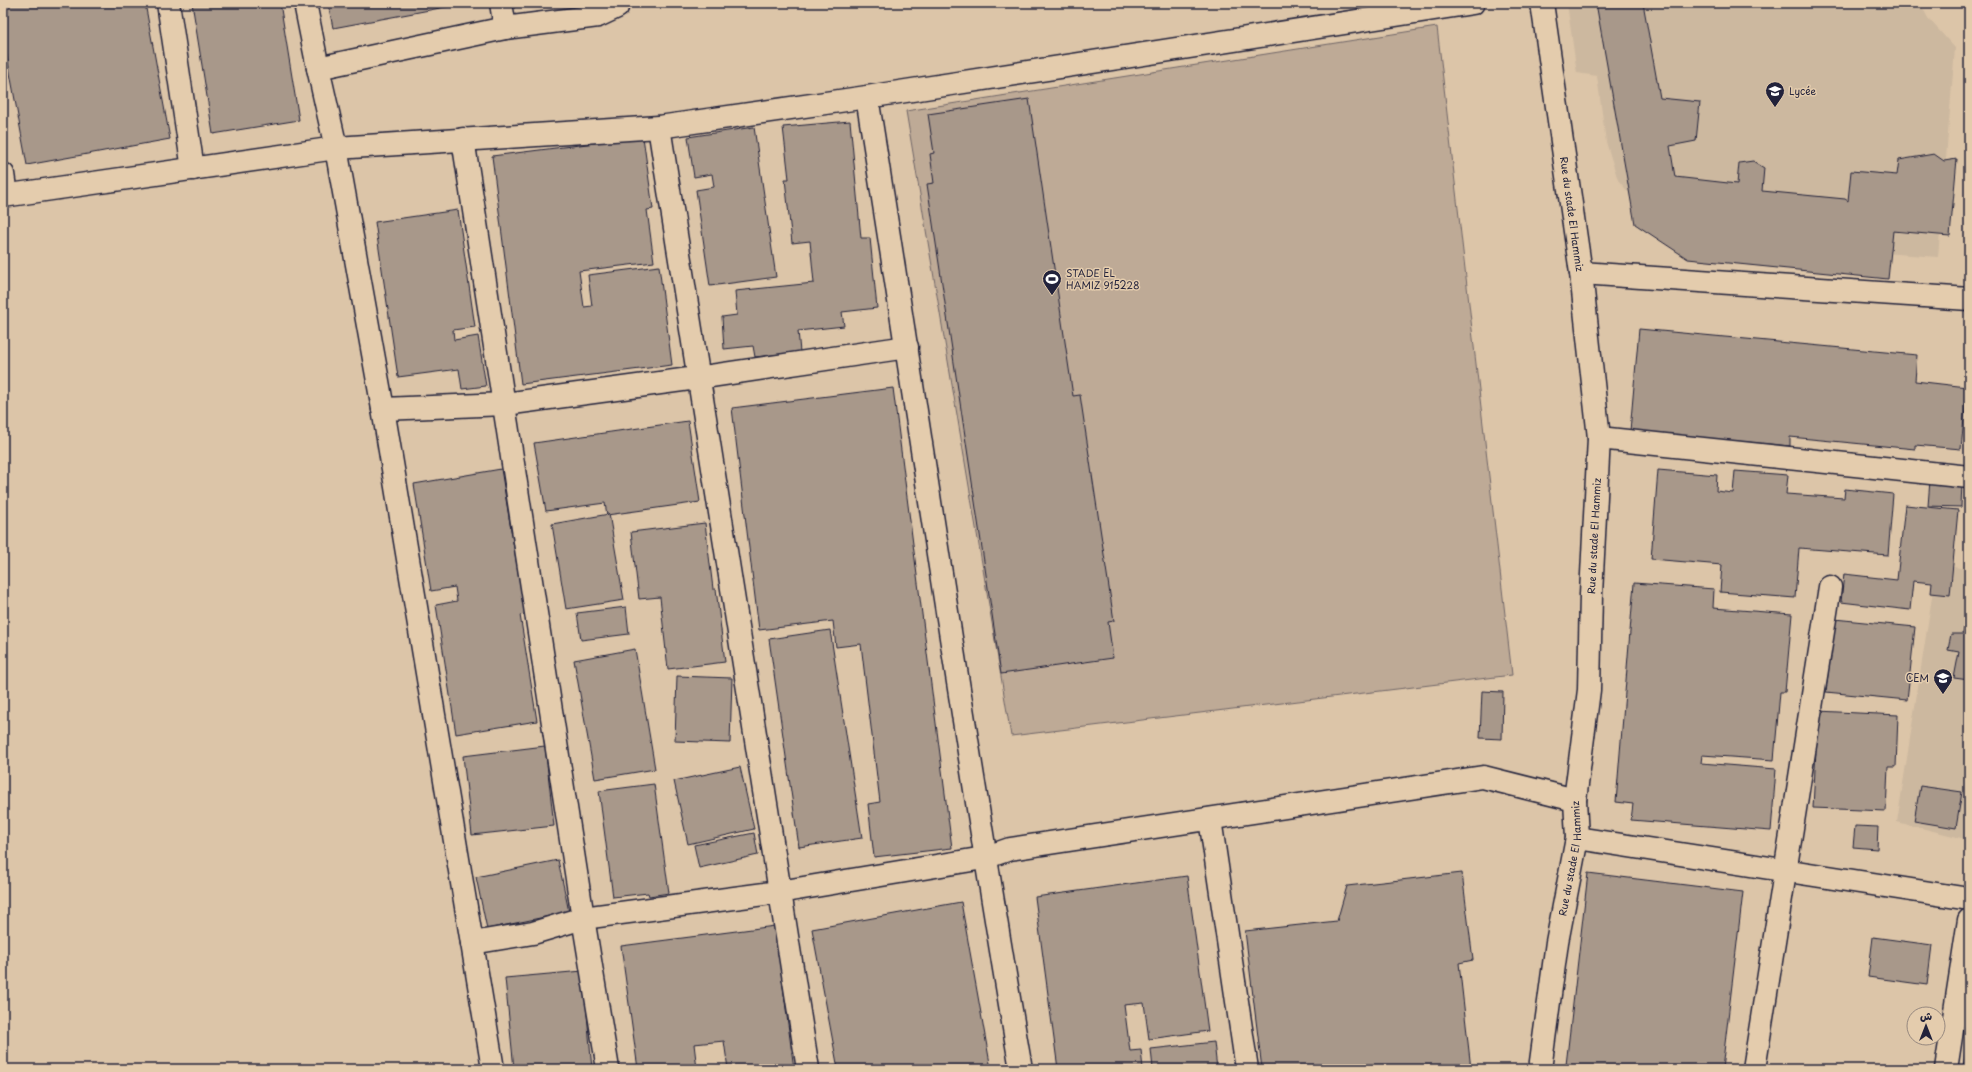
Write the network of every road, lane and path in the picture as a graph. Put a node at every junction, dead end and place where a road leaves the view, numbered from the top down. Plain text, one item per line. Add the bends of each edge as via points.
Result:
1 (168, 3) edge
2 (305, 3) edge
3 (502, 3) edge
4 (617, 3) edge
5 (1473, 3) edge
6 (1542, 3) edge
7 (505, 28) junction
8 (318, 68) junction
9 (867, 97) junction
10 (659, 127) junction
11 (463, 139) junction
12 (336, 148) junction
13 (192, 168) junction
14 (3, 174) edge
15 (5, 196) edge
16 (1581, 273) junction
17 (1969, 299) edge
18 (907, 347) junction
19 (697, 378) junction
20 (505, 404) junction
21 (383, 409) junction
22 (1599, 438) junction
23 (1969, 477) edge
24 (1830, 587) dead end
25 (1575, 800) junction
26 (1210, 819) junction
27 (1577, 838) junction
28 (984, 858) junction
29 (1786, 870) junction
30 (779, 892) junction
31 (1969, 899) edge
32 (583, 918) junction
33 (1969, 920) edge
34 (472, 943) junction
35 (493, 1069) edge
36 (608, 1069) edge
37 (808, 1069) edge
38 (1021, 1069) edge
39 (1248, 1069) edge
40 (1540, 1069) edge
41 (1754, 1069) edge
42 (1946, 1069) edge

1 - 13 street
2 - 8 street
3 - 7 street
4 - 7 street via 617,7 598,16
5 - 9 street
6 - 16 street, Rue du stade El Hammiz
7 - 8 street
8 - 12 street
9 - 10 street
9 - 18 street
10 - 11 street
10 - 19 street
11 - 12 street
11 - 20 street
12 - 13 street
12 - 21 street
13 - 15 street
14 - 15 street
16 - 17 street
16 - 22 street, Rue du stade El Hammiz
18 - 19 street
18 - 28 street
19 - 20 street
19 - 30 street
20 - 21 street
20 - 32 street
21 - 34 street
22 - 23 street
22 - 25 street, Rue du stade El Hammiz via 1589,690
24 - 29 street
25 - 26 street via 1483,777
25 - 27 street, Rue du stade El Hammiz
26 - 28 street via 1010,849
26 - 39 street
27 - 29 street
27 - 40 street, Rue du stade El Hammiz via 1557,942
28 - 30 street
28 - 38 street
29 - 31 street
29 - 41 street
30 - 32 street
30 - 37 street
32 - 34 street via 533,933
32 - 36 street
33 - 42 street
34 - 35 street

